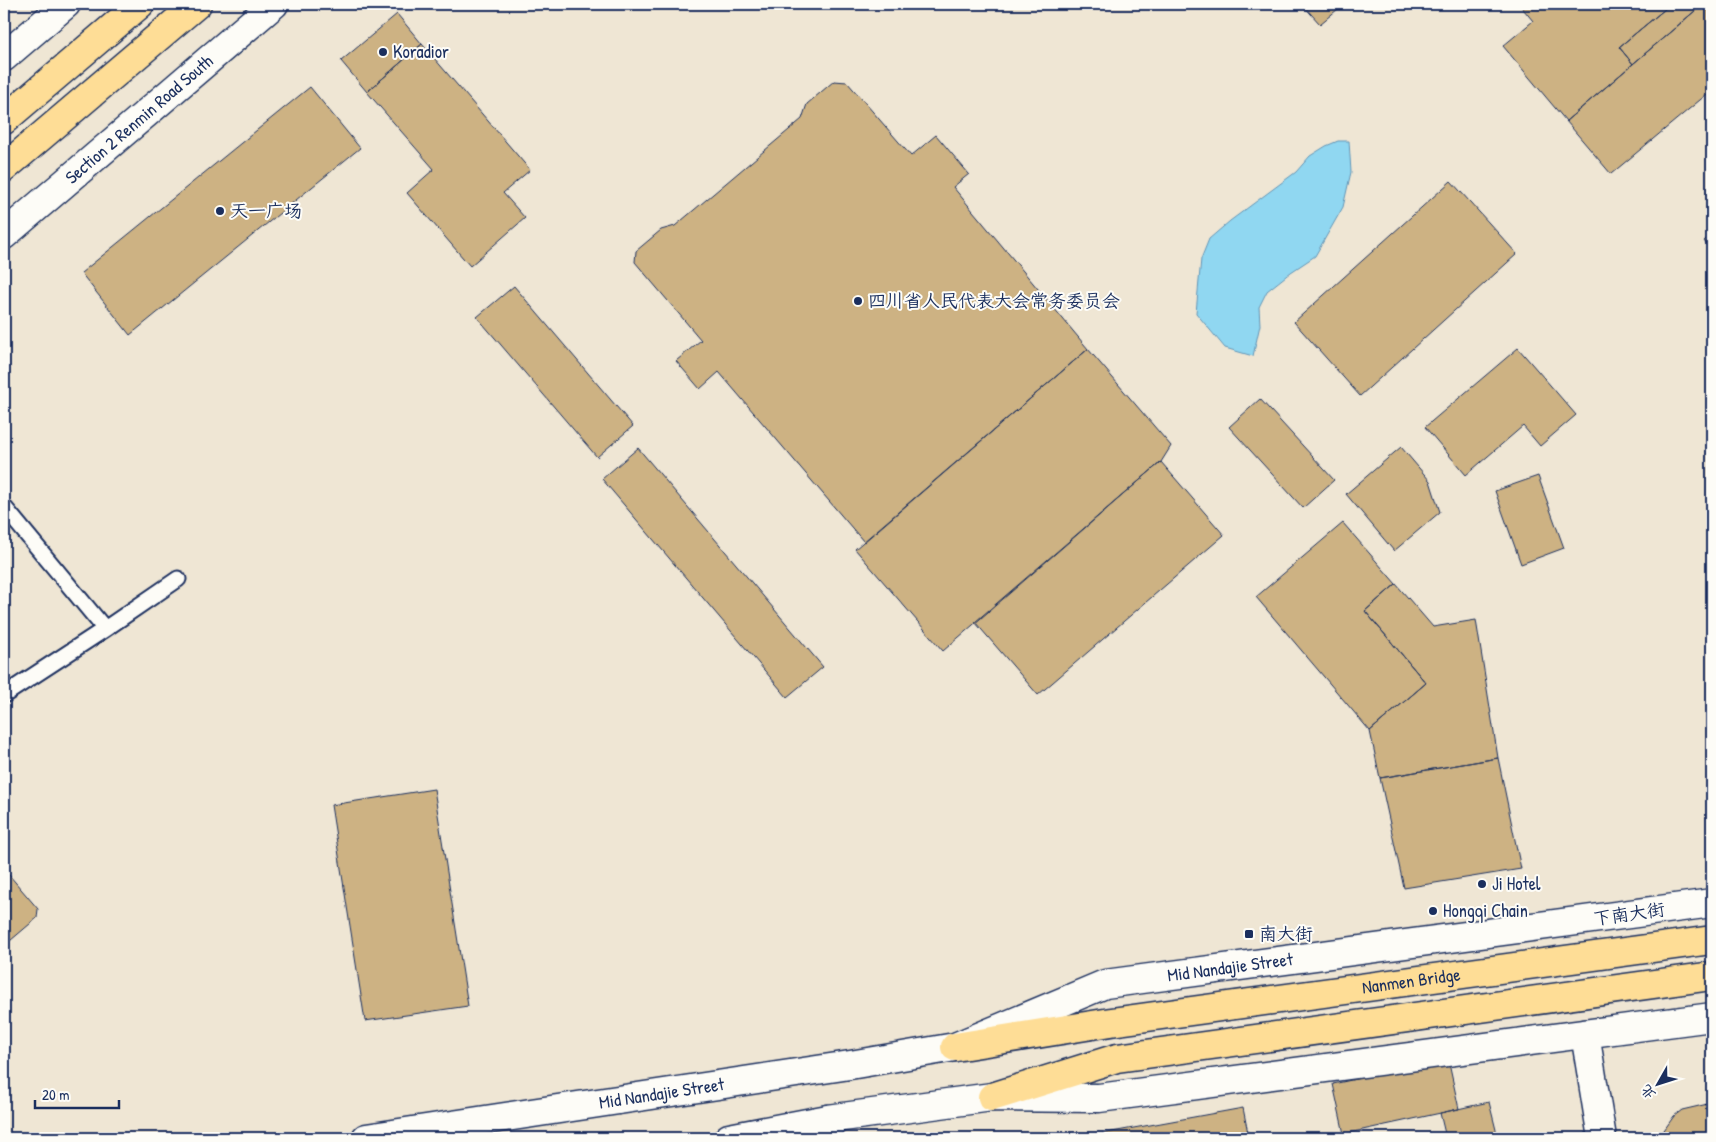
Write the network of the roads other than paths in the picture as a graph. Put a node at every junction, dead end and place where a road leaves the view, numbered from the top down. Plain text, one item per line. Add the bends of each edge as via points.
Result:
1 (66, 4) edge
2 (140, 4) edge
3 (197, 4) edge
4 (274, 4) edge
5 (4, 57) edge
6 (4, 120) edge
7 (4, 168) edge
8 (4, 234) edge
9 (4, 507) edge
10 (178, 579) dead end
11 (106, 630) junction
12 (4, 695) edge
13 (1712, 903) edge
14 (1547, 925) joint
15 (1712, 940) edge
16 (1712, 976) edge
17 (1712, 1017) edge
18 (1111, 1022) joint
19 (1585, 1034) junction
20 (955, 1047) junction
21 (992, 1097) junction
22 (829, 1128) edge
23 (366, 1138) edge
24 (729, 1138) edge
25 (1602, 1138) edge

1 - 5 main road
2 - 6 main road
3 - 7 main road
4 - 8 main road, Section 2 Renmin Road South
9 - 11 lane
10 - 11 lane
11 - 12 lane
13 - 14 main road, 下南大街
14 - 20 main road, Mid Nandajie Street via 1105,984
15 - 18 main road, Nanmen Bridge
16 - 21 main road, Nanmen Bridge via 1117,1058
17 - 19 main road
18 - 20 main road, Mid Nandajie Street
19 - 21 main road via 1099,1098
19 - 25 main road
20 - 23 main road, Mid Nandajie Street via 850,1066
21 - 22 main road
22 - 24 main road

